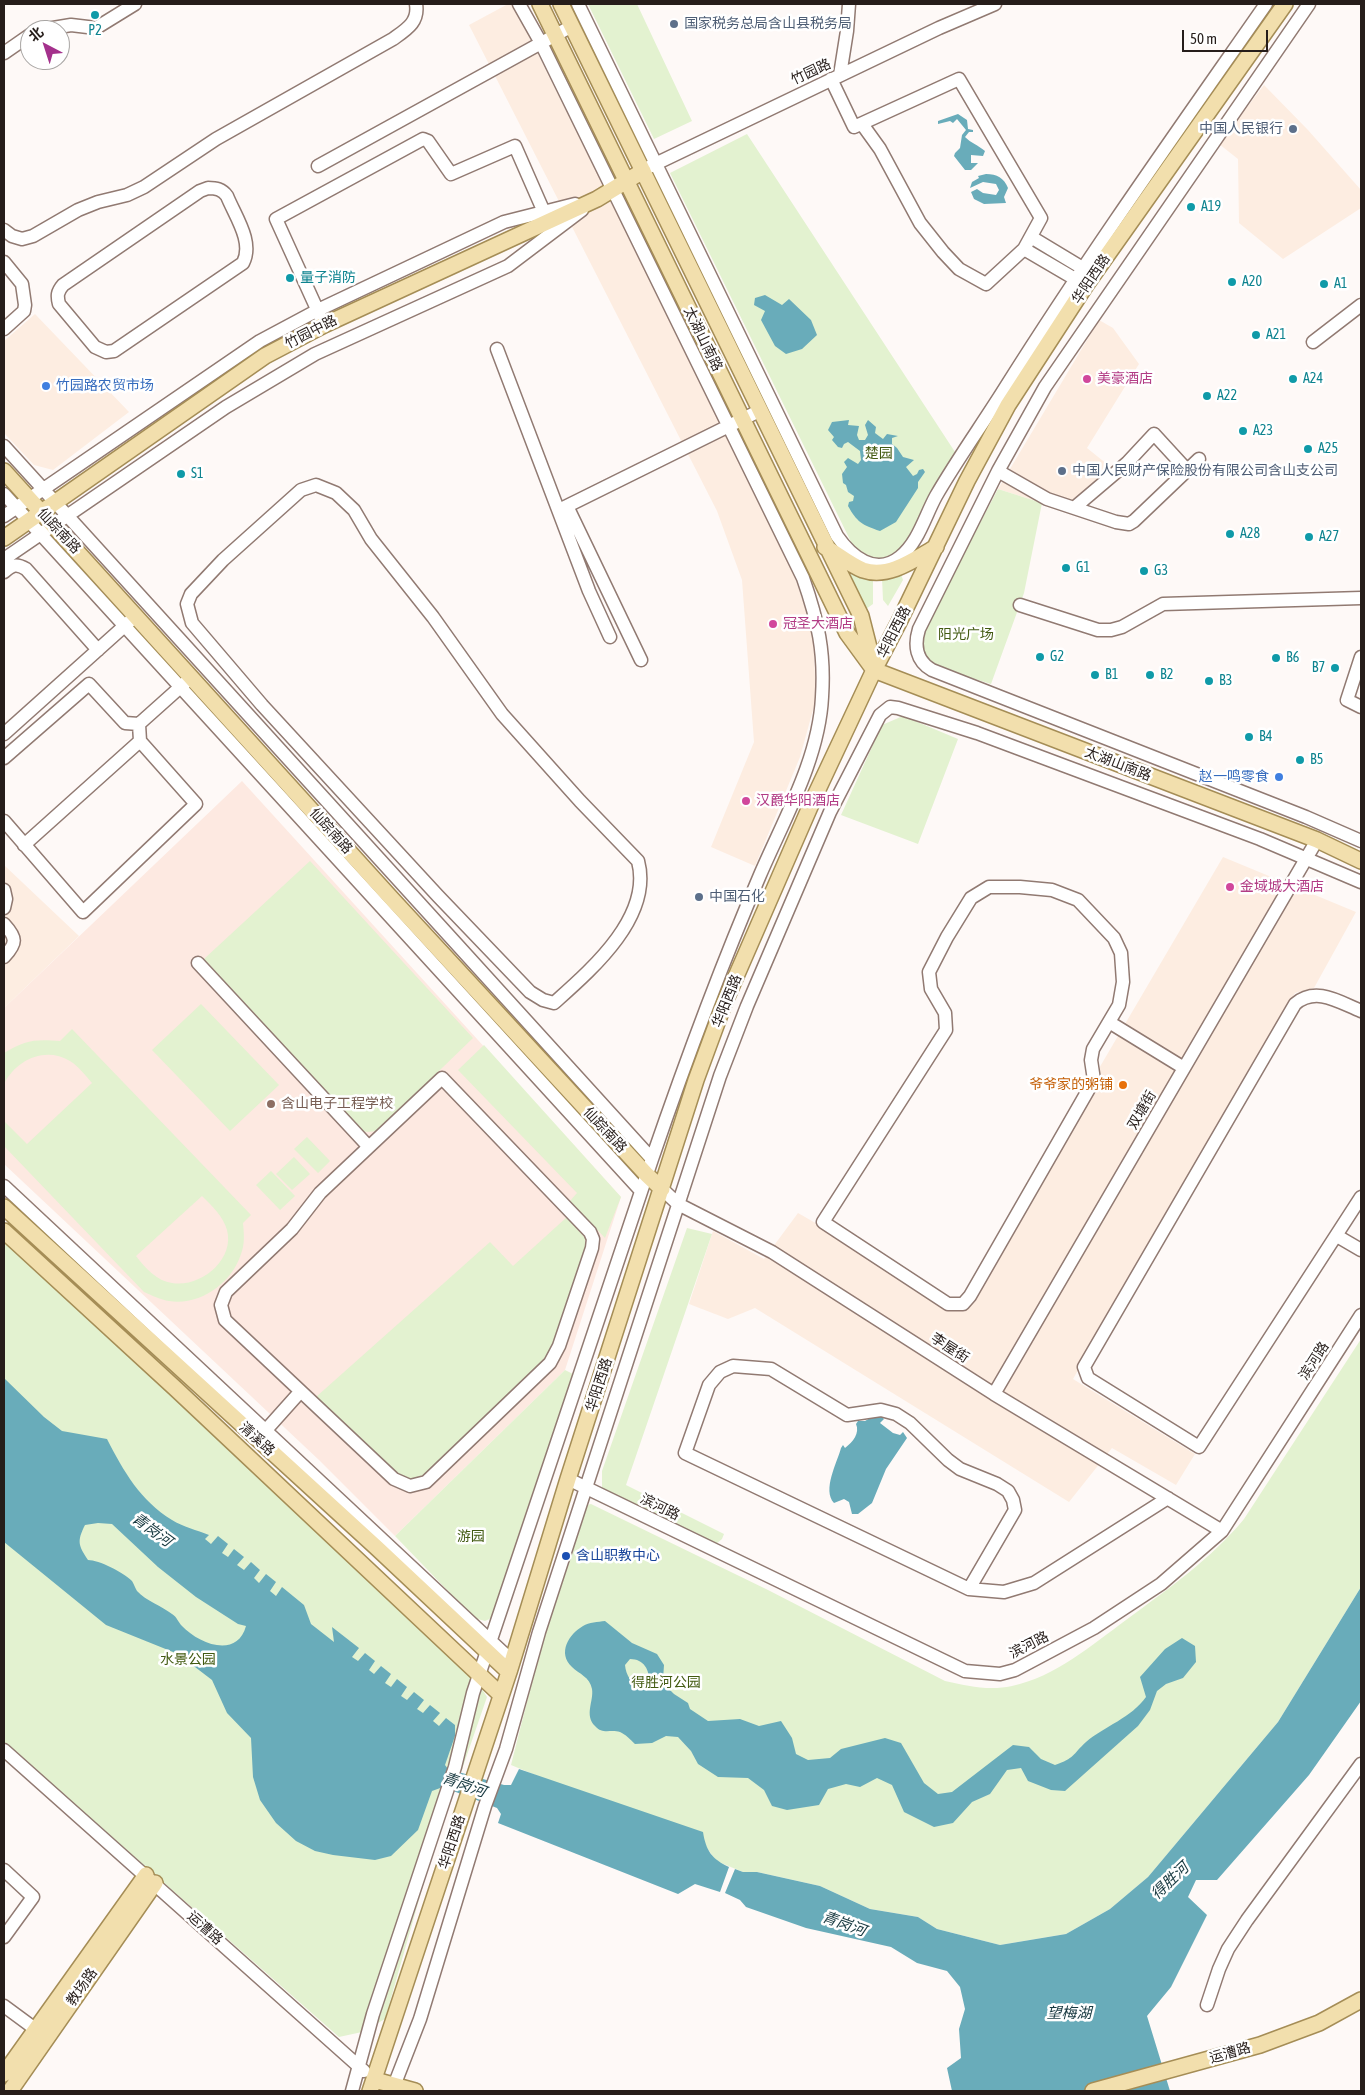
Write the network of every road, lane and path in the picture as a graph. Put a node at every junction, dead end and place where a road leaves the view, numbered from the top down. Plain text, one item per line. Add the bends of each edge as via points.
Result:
1 (135, 4) edge
2 (416, 4) edge
3 (519, 4) edge
4 (540, 4) edge
5 (561, 4) edge
6 (578, 4) edge
7 (849, 4) edge
8 (995, 4) edge
9 (1266, 4) edge
10 (1285, 4) edge
11 (1309, 4) edge
12 (70, 25) edge
13 (572, 26) junction
14 (555, 36) junction
15 (20, 42) edge
16 (540, 43) junction
17 (4, 53) edge
18 (835, 77) junction
19 (862, 124) junction
20 (318, 166) dead end
21 (649, 167) junction
22 (626, 181) junction
23 (612, 190) junction
24 (597, 199) junction
25 (548, 221) junction
26 (4, 230) edge
27 (1031, 237) junction
28 (1024, 249) junction
29 (4, 262) edge
30 (1084, 276) junction
31 (1361, 305) edge
32 (318, 310) junction
33 (324, 325) junction
34 (4, 329) edge
35 (1313, 342) dead end
36 (497, 349) dead end
37 (114, 350) joint
38 (759, 411) junction
39 (743, 420) junction
40 (728, 427) junction
41 (4, 446) edge
42 (1199, 459) dead end
43 (1187, 470) junction
44 (4, 471) edge
45 (998, 471) junction
46 (43, 489) junction
47 (4, 494) edge
48 (29, 498) junction
49 (55, 502) junction
50 (16, 507) junction
51 (563, 508) junction
52 (1074, 508) junction
53 (41, 512) junction
54 (4, 516) edge
55 (67, 516) junction
56 (28, 521) junction
57 (54, 525) junction
58 (40, 534) junction
59 (4, 538) edge
60 (826, 547) junction
61 (936, 547) junction
62 (4, 559) edge
63 (4, 572) edge
64 (1361, 598) edge
65 (1020, 605) dead end
66 (136, 615) junction
67 (124, 626) junction
68 (610, 637) dead end
69 (98, 650) junction
70 (1361, 657) edge
71 (641, 660) dead end
72 (874, 670) junction
73 (192, 677) junction
74 (180, 687) junction
75 (1361, 707) edge
76 (139, 724) junction
77 (4, 734) edge
78 (140, 741) junction
79 (4, 758) edge
80 (4, 821) edge
81 (381, 834) junction
82 (1316, 840) junction
83 (1361, 841) edge
84 (24, 845) junction
85 (368, 846) junction
86 (356, 858) junction
87 (1306, 858) junction
88 (1361, 861) edge
89 (417, 874) junction
90 (1361, 882) edge
91 (404, 886) junction
92 (4, 890) edge
93 (392, 898) junction
94 (4, 908) edge
95 (4, 924) edge
96 (4, 957) edge
97 (198, 963) dead end
98 (1361, 1011) edge
99 (1109, 1022) junction
100 (1184, 1068) junction
101 (368, 1146) junction
102 (652, 1158) junction
103 (647, 1175) junction
104 (4, 1186) edge
105 (662, 1189) junction
106 (641, 1191) junction
107 (1361, 1197) edge
108 (678, 1204) junction
109 (4, 1207) edge
110 (4, 1231) edge
111 (1337, 1236) junction
112 (49, 1248) junction
113 (1361, 1250) edge
114 (37, 1261) junction
115 (1361, 1315) edge
116 (300, 1392) junction
117 (994, 1394) junction
118 (266, 1430) junction
119 (265, 1446) junction
120 (252, 1461) junction
121 (568, 1479) junction
122 (586, 1488) junction
123 (1168, 1498) junction
124 (1222, 1531) junction
125 (969, 1589) junction
126 (489, 1646) junction
127 (511, 1667) junction
128 (479, 1675) junction
129 (501, 1696) junction
130 (4, 1750) edge
131 (1361, 1764) edge
132 (4, 1870) edge
133 (150, 1879) junction
134 (4, 1937) edge
135 (1361, 2000) edge
136 (1207, 2005) dead end
137 (4, 2006) edge
138 (41, 2034) junction
139 (359, 2067) junction
140 (4, 2074) edge
141 (372, 2085) edge
142 (10, 2091) edge
143 (352, 2091) edge
144 (392, 2091) edge
145 (415, 2091) edge
146 (1093, 2091) edge

1 - 12 street via 96,28
2 - 26 street via 415,20 394,39 216,139 144,187 78,210 33,236 22,239
3 - 16 street
4 - 14 main road, 太湖山南路
5 - 13 main road, 太湖山南路
6 - 21 street
7 - 18 street via 847,31
8 - 18 street, 竹园路
9 - 30 street
10 - 30 main road, 华阳西路
11 - 45 street via 1045,387
13 - 14 street
13 - 21 main road, 太湖山南路
14 - 16 street
14 - 22 main road, 太湖山南路
15 - 17 street
16 - 20 street
16 - 23 street
18 - 19 street via 854,127
18 - 21 street, 竹园路
19 - 27 street via 959,79 1041,218
19 - 28 street via 880,149 920,223 960,269 986,284
21 - 22 main road, 竹园中路
21 - 30 street via 837,536 851,554 868,563 878,564 899,558 911,546 936,496
21 - 38 main road, 太湖山南路
22 - 23 main road, 竹园中路
22 - 39 main road, 太湖山南路
23 - 24 main road, 竹园中路
23 - 40 street
24 - 25 main road, 竹园中路
24 - 32 street via 504,222
24 - 55 street via 508,266 315,354 226,408
25 - 32 street via 515,146 451,174 428,141 423,139 276,219
25 - 33 main road, 竹园中路
27 - 28 street
27 - 30 street
28 - 30 street
29 - 34 street via 22,284 25,305 24,310
30 - 61 main road, 华阳西路 via 1008,404
31 - 35 street
32 - 33 street
32 - 46 street via 260,341
33 - 49 main road, 竹园中路 via 265,356
36 - 51 street
37 - 37 street via 243,263 248,255 248,245 223,192 216,188 200,191 58,290 59,304 95,347 106,352
38 - 39 street
38 - 60 main road, 太湖山南路
39 - 40 street
39 - 72 main road, 太湖山南路 via 847,633
40 - 51 street
40 - 102 street via 803,578 812,603 823,649 822,698 817,733 796,794 725,961 680,1075
41 - 46 street
42 - 43 street
43 - 52 street via 1129,524
43 - 52 street via 1154,434
44 - 48 main road, 仙踪南路
45 - 52 street via 1047,499
45 - 83 street via 919,629 917,652 926,667
46 - 48 street
46 - 49 street
47 - 50 street
48 - 50 street
48 - 53 main road, 仙踪南路
49 - 53 main road, 竹园中路
49 - 55 street
50 - 54 street
50 - 56 street
51 - 68 street via 589,591
51 - 71 street
53 - 56 main road, 竹园中路
53 - 57 main road, 仙踪南路
55 - 57 street
55 - 85 street
56 - 58 street
56 - 59 main road, 竹园中路
57 - 58 street
57 - 66 main road, 仙踪南路
58 - 62 street
58 - 67 street
60 - 61 main road via 862,570 878,572 904,565
60 - 72 main road, 太湖山南路 via 864,624
61 - 72 main road, 华阳西路
63 - 69 street via 12,565 26,569
64 - 65 street via 1163,604 1111,630 1098,630
66 - 67 street
66 - 73 main road, 仙踪南路
67 - 69 street
67 - 74 street
69 - 77 street
70 - 75 street via 1347,700
72 - 82 main road, 太湖山南路
72 - 105 main road, 华阳西路 via 724,1004
73 - 74 street
73 - 86 main road, 仙踪南路
74 - 76 street
74 - 106 street
76 - 78 street
76 - 79 street via 125,723 89,684
78 - 84 street
78 - 84 street via 196,804 83,912
80 - 84 street
81 - 85 street
81 - 89 street
81 - 89 street via 262,705 192,623 188,613 191,594 223,560 309,486 336,492 354,510 371,539 433,617 502,714 640,866 629,923 592,969 554,1003 530,992
82 - 87 street, 双塘街
82 - 88 main road, 太湖山南路
85 - 86 street
85 - 91 street
86 - 93 main road, 仙踪南路
87 - 90 street
87 - 100 street, 双塘街
87 - 108 street via 977,733 898,708 887,709 876,721 830,812 782,924 720,1076
89 - 91 street
91 - 93 street
91 - 102 street
92 - 94 street
93 - 103 main road, 仙踪南路
95 - 96 street via 14,939 13,948
97 - 101 street
98 - 111 street via 1314,994 1295,1004 1084,1367 1088,1378 1199,1447
99 - 99 street via 1119,1005 1121,953 1114,938 1078,900 1052,890 1020,886 989,887 971,898 929,972 931,990 945,1013 946,1030 823,1222 948,1304 963,1304 1094,1080 1093,1049
99 - 100 street
100 - 117 street, 双塘街
101 - 116 street via 222,1299 225,1320
101 - 116 street via 442,1078 590,1232 592,1248 550,1364 426,1482 410,1486 394,1479
102 - 103 street
103 - 105 main road, 仙踪南路
103 - 106 street
104 - 118 street
105 - 108 street, 李屋街
105 - 121 main road, 华阳西路
106 - 126 street
107 - 111 street
108 - 117 street, 李屋街 via 772,1252
108 - 122 street
109 - 112 main road, 清溪路
110 - 114 main road, 清溪路
111 - 113 street
112 - 114 main road
112 - 119 main road, 清溪路
114 - 120 main road, 清溪路
115 - 124 street, 滨河路
116 - 118 street
117 - 123 street, 李屋街
118 - 126 street
119 - 120 main road
119 - 126 main road, 清溪路
120 - 128 main road, 清溪路
121 - 122 street, 滨河路
121 - 127 main road, 华阳西路
122 - 124 street, 滨河路 via 966,1671 1000,1674 1015,1670 1094,1628 1162,1584
122 - 144 street via 420,2019
123 - 124 street, 李屋街
123 - 125 street via 1034,1583 1004,1592
125 - 125 street via 1015,1510 1008,1491 960,1469 896,1414 882,1410 847,1415 771,1369 733,1366 720,1372 709,1385 685,1453
126 - 127 main road, 清溪路
126 - 128 street
127 - 129 main road, 华阳西路
128 - 129 main road, 清溪路
128 - 139 street via 455,1767 373,2014
129 - 141 main road, 华阳西路
130 - 133 street, 运漕路
131 - 136 street via 1228,1949
132 - 134 street via 33,1897
133 - 138 main road, 教场路
133 - 139 street, 运漕路
135 - 146 main road, 运漕路 via 1319,2023 1260,2045
137 - 138 street
138 - 140 main road, 教场路
138 - 142 main road, 教场路
139 - 141 street, 运漕路
139 - 143 street
141 - 145 main road, 运漕路

